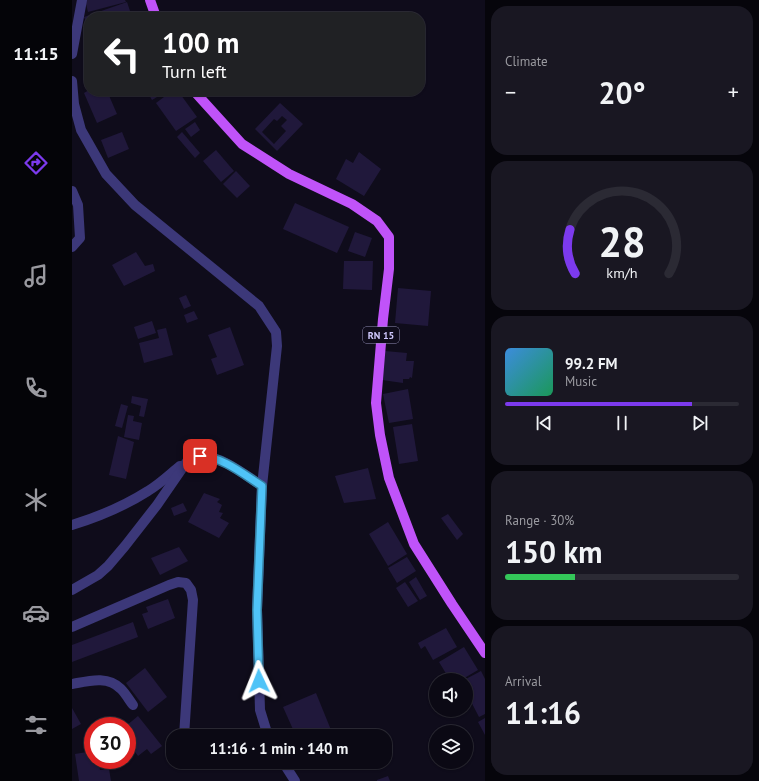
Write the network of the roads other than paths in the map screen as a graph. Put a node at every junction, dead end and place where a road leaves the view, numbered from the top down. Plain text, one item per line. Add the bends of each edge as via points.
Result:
1 (82, 0) edge
2 (150, 0) edge
3 (154, 12) edge
4 (72, 54) edge
5 (72, 81) edge
6 (199, 96) edge
7 (72, 192) edge
8 (72, 247) edge
9 (188, 460) junction
10 (262, 486) junction
11 (72, 525) edge
12 (72, 590) edge
13 (72, 627) edge
14 (485, 653) edge
15 (72, 684) edge
16 (133, 705) dead end
17 (184, 729) edge
18 (266, 729) edge
19 (287, 769) edge
20 (295, 781) edge

1 - 4 street
2 - 3 main road
5 - 10 street via 74,104 81,130 106,174 135,205 259,306 276,332 277,346
6 - 14 main road, RN 15 via 242,144 289,174 352,204 377,221 389,237 389,269 376,403 389,478 414,544
7 - 8 street via 78,205 80,238
9 - 10 street via 193,457 209,456 232,466
9 - 11 street via 149,490 124,504
9 - 12 street via 157,505 108,566
10 - 18 street via 257,610 260,710
13 - 17 street via 169,585 186,583 193,600
15 - 16 street via 101,680 111,682 121,688
19 - 20 street

